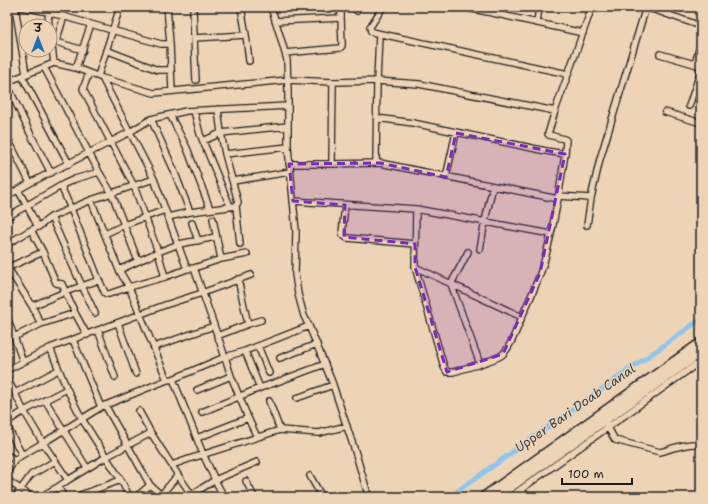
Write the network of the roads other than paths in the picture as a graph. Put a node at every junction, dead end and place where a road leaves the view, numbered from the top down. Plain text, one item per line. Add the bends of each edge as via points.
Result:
1 (15, 7) edge
2 (22, 7) edge
3 (120, 7) edge
4 (167, 7) edge
5 (193, 7) edge
6 (241, 7) edge
7 (270, 7) edge
8 (343, 7) edge
9 (383, 7) edge
10 (461, 7) edge
11 (539, 7) edge
12 (592, 7) edge
13 (646, 7) edge
14 (489, 9) edge
15 (48, 12) junction
16 (64, 16) junction
17 (48, 18) edge
18 (341, 18) junction
19 (275, 21) junction
20 (537, 22) junction
21 (91, 24) junction
22 (701, 26) edge
23 (112, 30) junction
24 (58, 31) edge
25 (583, 33) junction
26 (379, 34) junction
27 (246, 35) junction
28 (194, 38) junction
29 (58, 42) edge
30 (701, 42) edge
31 (170, 44) junction
32 (83, 50) junction
33 (106, 50) junction
34 (285, 53) junction
35 (660, 54) dead end
36 (54, 58) edge
37 (249, 61) dead end
38 (54, 64) junction
39 (695, 64) junction
40 (701, 66) edge
41 (44, 67) junction
42 (76, 68) junction
43 (171, 70) junction
44 (701, 70) edge
45 (89, 73) junction
46 (568, 74) junction
47 (24, 75) junction
48 (100, 77) junction
49 (196, 80) dead end
50 (288, 80) junction
51 (333, 82) junction
52 (377, 82) junction
53 (7, 86) edge
54 (172, 91) junction
55 (288, 106) junction
56 (689, 106) dead end
57 (218, 110) junction
58 (194, 111) junction
59 (555, 112) junction
60 (665, 112) dead end
61 (170, 115) junction
62 (377, 118) junction
63 (151, 119) junction
64 (701, 123) edge
65 (288, 126) junction
66 (130, 132) junction
67 (221, 133) junction
68 (456, 133) junction
69 (7, 137) edge
70 (203, 141) junction
71 (111, 142) junction
72 (288, 147) junction
73 (89, 153) junction
74 (225, 154) junction
75 (565, 154) junction
76 (376, 163) junction
77 (68, 164) junction
78 (289, 164) junction
79 (332, 164) junction
80 (99, 172) junction
81 (290, 172) junction
82 (51, 173) junction
83 (446, 177) junction
84 (154, 179) junction
85 (233, 181) junction
86 (30, 183) junction
87 (7, 186) edge
88 (61, 186) junction
89 (134, 186) junction
90 (493, 186) junction
91 (18, 190) junction
92 (112, 194) junction
93 (9, 195) edge
94 (558, 197) junction
95 (591, 198) junction
96 (91, 200) junction
97 (292, 201) junction
98 (345, 205) junction
99 (27, 206) junction
100 (233, 206) junction
101 (71, 209) junction
102 (210, 209) junction
103 (416, 209) junction
104 (165, 210) junction
105 (190, 212) junction
106 (7, 217) edge
107 (52, 217) junction
108 (168, 217) junction
109 (146, 218) junction
110 (213, 219) dead end
111 (485, 221) junction
112 (192, 223) dead end
113 (124, 225) junction
114 (587, 225) dead end
115 (38, 227) junction
116 (31, 230) junction
117 (105, 234) junction
118 (551, 234) junction
119 (216, 237) junction
120 (198, 241) junction
121 (7, 244) edge
122 (179, 244) junction
123 (240, 244) dead end
124 (416, 244) junction
125 (480, 249) dead end
126 (43, 252) junction
127 (158, 252) junction
128 (468, 252) dead end
129 (246, 254) dead end
130 (221, 259) junction
131 (138, 261) junction
132 (415, 267) junction
133 (7, 268) edge
134 (194, 268) junction
135 (187, 269) junction
136 (119, 270) junction
137 (251, 275) dead end
138 (165, 277) junction
139 (238, 279) junction
140 (99, 280) junction
141 (452, 284) junction
142 (82, 286) junction
143 (129, 286) junction
144 (65, 292) junction
145 (202, 293) junction
146 (32, 306) junction
147 (75, 313) junction
148 (95, 313) dead end
149 (141, 314) junction
150 (7, 316) edge
151 (522, 317) junction
152 (261, 320) dead end
153 (118, 323) junction
154 (41, 324) junction
155 (248, 324) junction
156 (214, 326) junction
157 (309, 326) junction
158 (98, 330) junction
159 (14, 335) junction
160 (87, 335) junction
161 (7, 336) edge
162 (217, 336) junction
163 (72, 340) junction
164 (317, 344) junction
165 (701, 344) edge
166 (258, 346) junction
167 (154, 347) junction
168 (50, 348) junction
169 (245, 351) junction
170 (701, 352) edge
171 (225, 357) junction
172 (280, 358) dead end
173 (701, 361) edge
174 (23, 362) junction
175 (325, 364) junction
176 (480, 364) junction
177 (7, 370) edge
178 (58, 370) junction
179 (269, 372) dead end
180 (136, 374) dead end
181 (231, 376) junction
182 (115, 377) dead end
183 (7, 378) edge
184 (170, 380) junction
185 (333, 385) junction
186 (260, 388) junction
187 (66, 389) junction
188 (197, 390) dead end
189 (15, 393) junction
190 (240, 397) junction
191 (297, 398) dead end
192 (45, 400) junction
193 (269, 401) dead end
194 (103, 406) junction
195 (24, 411) junction
196 (139, 411) dead end
197 (202, 412) dead end
198 (248, 418) junction
199 (82, 419) junction
200 (7, 422) edge
201 (606, 424) junction
202 (7, 426) edge
203 (347, 426) junction
204 (64, 430) junction
205 (280, 430) junction
206 (151, 433) junction
207 (257, 437) junction
208 (197, 438) junction
209 (43, 443) junction
210 (701, 444) edge
211 (128, 445) junction
212 (203, 454) junction
213 (7, 455) edge
214 (22, 455) junction
215 (106, 457) junction
216 (15, 460) junction
217 (55, 460) junction
218 (257, 462) dead end
219 (172, 465) junction
220 (87, 468) junction
221 (7, 472) edge
222 (178, 475) junction
223 (310, 476) dead end
224 (7, 480) edge
225 (68, 480) junction
226 (121, 480) junction
227 (215, 480) junction
228 (246, 481) dead end
229 (150, 484) junction
230 (58, 487) junction
231 (21, 489) junction
232 (521, 489) junction
233 (128, 494) dead end
234 (90, 495) edge
235 (160, 496) edge
236 (191, 496) edge
237 (15, 497) edge
238 (32, 497) edge
239 (43, 497) edge
240 (64, 497) edge
241 (75, 497) edge
242 (136, 497) edge
243 (224, 497) edge
244 (254, 497) edge
245 (322, 497) edge
246 (363, 497) edge
247 (484, 497) edge
248 (496, 497) edge
249 (510, 497) edge
250 (527, 497) edge

1 - 47 street
2 - 15 street
3 - 23 street
4 - 31 street
5 - 28 street
6 - 27 street
7 - 19 street
8 - 18 street
9 - 26 street via 370,27 372,32
10 - 14 street
11 - 20 street
12 - 25 street
13 - 22 street
13 - 95 street via 600,159
14 - 20 street
15 - 16 street
15 - 17 street
16 - 21 street
16 - 24 street
18 - 19 street
18 - 34 street via 340,48
19 - 34 street
20 - 25 street
21 - 23 street
21 - 32 street
23 - 31 street via 161,44
23 - 33 street
25 - 46 street
26 - 46 street
26 - 52 street
27 - 28 street
27 - 37 street
28 - 49 street
29 - 32 street
30 - 39 street
31 - 43 street
32 - 42 street
33 - 43 street via 158,70
33 - 48 street
34 - 50 street
35 - 39 street
36 - 38 street
38 - 41 street
38 - 42 street
39 - 40 street
41 - 47 street
41 - 73 street
42 - 45 street
43 - 54 street
44 - 56 street
45 - 48 street
45 - 71 street via 83,89
46 - 59 street
47 - 53 street
47 - 77 street
48 - 54 street via 154,93
48 - 66 street
50 - 51 street
50 - 54 street
50 - 55 street
51 - 52 street
51 - 79 street
52 - 59 street via 428,85
52 - 62 street
53 - 82 street
55 - 57 street
55 - 65 street
57 - 58 street
57 - 67 street
58 - 61 street
58 - 70 street
59 - 75 street via 548,134 566,140
60 - 64 street
61 - 63 street
61 - 102 street via 187,148
62 - 68 street
62 - 76 street
63 - 66 street
63 - 105 street
65 - 67 street
65 - 72 street
66 - 71 street
66 - 84 street
67 - 70 street
67 - 74 street
68 - 75 street
68 - 83 street
69 - 86 street
70 - 100 street
71 - 73 street
71 - 89 street
72 - 74 street
72 - 78 street
73 - 77 street
73 - 80 street
74 - 85 street
75 - 94 street
76 - 79 street
76 - 83 street
77 - 82 street
78 - 79 street
78 - 81 street
80 - 88 street
80 - 92 street
81 - 85 street
81 - 97 street
82 - 86 street
83 - 90 street
84 - 89 street
84 - 104 street
85 - 100 street via 238,200
86 - 91 street
87 - 93 street
88 - 99 street
88 - 101 street
89 - 92 street
89 - 109 street
90 - 94 street
90 - 111 street
91 - 93 street
91 - 99 street
92 - 96 street
92 - 113 street
94 - 95 street
94 - 118 street
95 - 114 street
96 - 101 street
96 - 117 street
97 - 98 street
97 - 157 street via 296,231 295,274 298,294
98 - 103 street
98 - 124 street via 342,233 347,238
99 - 106 street
99 - 115 street
100 - 102 street
100 - 123 street
101 - 107 street
101 - 140 street
102 - 105 street
103 - 111 street
103 - 124 street
104 - 108 street
104 - 109 street
105 - 108 street
107 - 115 street
107 - 142 street
108 - 122 street
109 - 113 street
109 - 127 street
110 - 119 street
111 - 118 street
111 - 125 street
112 - 120 street
113 - 117 street
113 - 131 street
115 - 116 street
116 - 121 street
116 - 126 street
117 - 136 street
118 - 151 street via 540,273
119 - 120 street
119 - 130 street
120 - 122 street
122 - 127 street
122 - 135 street
124 - 132 street
126 - 133 street
126 - 144 street via 56,282 62,284
127 - 131 street
127 - 138 street
128 - 141 street
129 - 130 street
130 - 134 street
131 - 136 street
132 - 141 street
132 - 176 street via 447,372
133 - 146 street
134 - 135 street
134 - 145 street
135 - 138 street
136 - 143 street
137 - 139 street
138 - 143 street
139 - 145 street
139 - 155 street
140 - 142 street
140 - 143 street via 107,294
141 - 151 street
141 - 176 street
142 - 144 street
142 - 148 street
143 - 149 street
144 - 146 street
144 - 147 street
145 - 149 street
145 - 156 street
146 - 154 street
147 - 154 street
147 - 160 street
149 - 153 street
149 - 167 street
150 - 159 street
151 - 176 street via 504,354
152 - 155 street
153 - 158 street
153 - 180 street
154 - 159 street
155 - 162 street
156 - 162 street
156 - 167 street
157 - 164 street
157 - 166 street
158 - 160 street
158 - 182 street
159 - 161 street
159 - 174 street
160 - 163 street
162 - 171 street
163 - 168 street
163 - 194 street
164 - 172 street
164 - 175 street
165 - 247 main road
166 - 169 street
166 - 179 street
167 - 184 street
168 - 174 street
168 - 178 street
169 - 171 street
169 - 186 street
170 - 201 main road
171 - 181 street
171 - 184 street
173 - 201 street
174 - 177 street
175 - 185 street
175 - 186 street
178 - 187 street
178 - 189 street
181 - 188 street
181 - 190 street
183 - 189 street
184 - 194 street
184 - 208 street
185 - 191 street
185 - 203 street
186 - 190 street
187 - 192 street
187 - 199 street
189 - 195 street
190 - 197 street
190 - 198 street
192 - 195 street
192 - 204 street
193 - 205 street
194 - 199 street
194 - 211 street
195 - 200 street
195 - 209 street
196 - 206 street
198 - 207 street
198 - 208 street
199 - 204 street
199 - 215 street
201 - 210 street via 615,440 660,452 675,447
201 - 232 street
201 - 248 main road
202 - 214 street
203 - 205 street via 319,432
203 - 246 street via 367,489
204 - 209 street
204 - 220 street
205 - 207 street
206 - 211 street
206 - 219 street
207 - 212 street
208 - 212 street
209 - 214 street
209 - 217 street
211 - 215 street
211 - 229 street
212 - 219 street
212 - 227 street
213 - 216 street
214 - 216 street
215 - 220 street
215 - 226 street
216 - 221 street
217 - 225 street
217 - 231 street via 30,476
218 - 227 street
219 - 222 street
220 - 225 street
222 - 235 street
222 - 236 street
223 - 245 street
224 - 231 street
225 - 230 street
226 - 233 street
226 - 234 street
227 - 236 street
227 - 243 street
228 - 244 street
229 - 235 street
229 - 242 street
230 - 239 street
230 - 240 street
231 - 237 street
231 - 238 street
232 - 249 street
232 - 250 street
234 - 241 street

